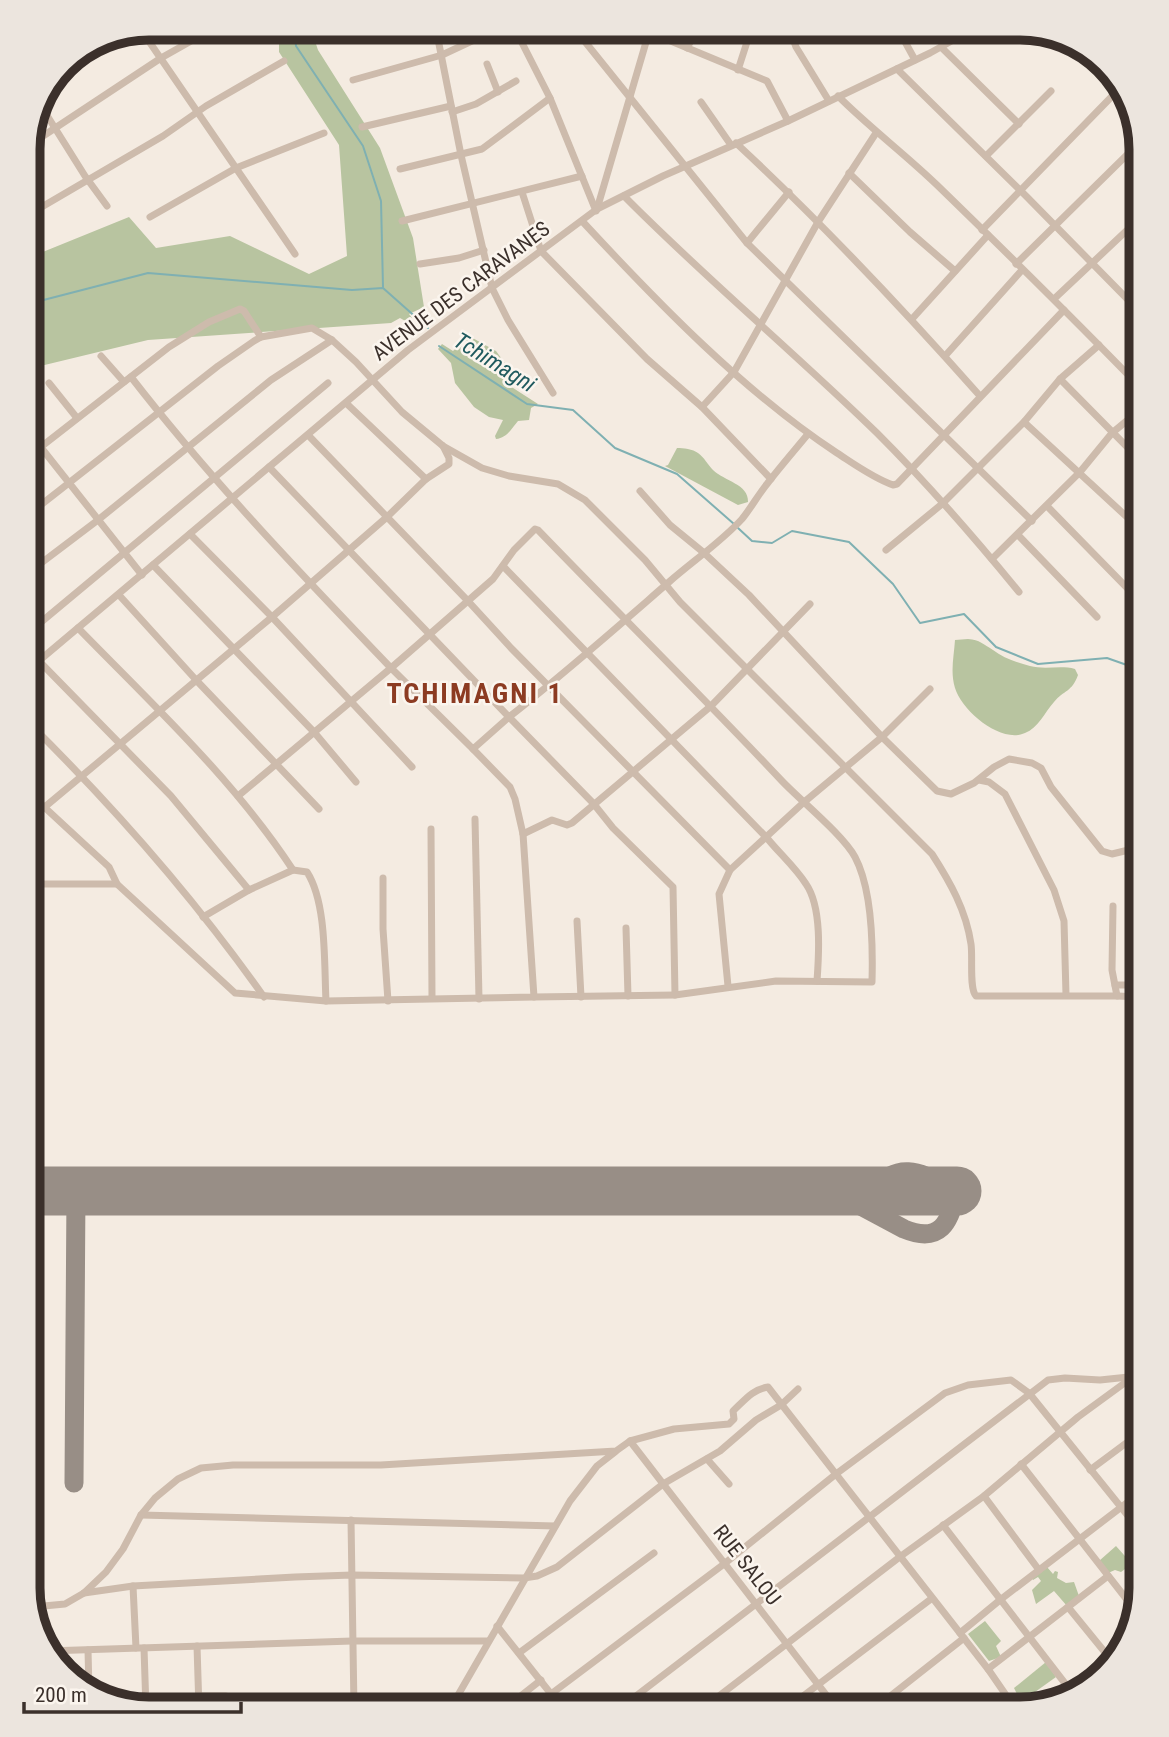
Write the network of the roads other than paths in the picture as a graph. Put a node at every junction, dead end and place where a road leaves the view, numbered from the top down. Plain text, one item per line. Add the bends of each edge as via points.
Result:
1 (148, 40) edge
2 (193, 40) edge
3 (439, 40) edge
4 (474, 40) edge
5 (521, 40) edge
6 (584, 40) edge
7 (647, 40) edge
8 (668, 40) edge
9 (691, 40) edge
10 (746, 40) edge
11 (794, 40) edge
12 (904, 40) edge
13 (953, 40) edge
14 (941, 47) junction
15 (687, 48) junction
16 (442, 55) junction
17 (161, 58) junction
18 (915, 60) junction
19 (284, 61) dead end
20 (487, 64) dead end
21 (897, 69) junction
22 (738, 70) junction
23 (354, 80) dead end
24 (516, 81) dead end
25 (1051, 91) dead end
26 (498, 92) junction
27 (1114, 95) edge
28 (838, 96) junction
29 (550, 98) junction
30 (630, 99) junction
31 (829, 101) junction
32 (701, 102) dead end
33 (452, 109) junction
34 (198, 113) junction
35 (46, 114) edge
36 (788, 121) junction
37 (1018, 124) junction
38 (362, 127) dead end
39 (55, 129) junction
40 (324, 133) dead end
41 (876, 133) junction
42 (41, 138) edge
43 (733, 144) junction
44 (1129, 153) edge
45 (461, 155) junction
46 (986, 156) junction
47 (684, 166) junction
48 (236, 168) junction
49 (400, 169) dead end
50 (849, 173) junction
51 (582, 176) junction
52 (88, 180) junction
53 (1022, 191) junction
54 (522, 192) junction
55 (789, 192) junction
56 (624, 196) junction
57 (473, 204) junction
58 (107, 206) dead end
59 (40, 208) edge
60 (596, 210) junction
61 (150, 217) dead end
62 (402, 221) dead end
63 (582, 221) junction
64 (818, 222) junction
65 (1055, 226) junction
66 (1129, 230) edge
67 (985, 232) junction
68 (747, 243) junction
69 (484, 250) junction
70 (541, 251) junction
71 (295, 254) dead end
72 (1090, 262) junction
73 (420, 264) dead end
74 (1019, 267) junction
75 (955, 271) junction
76 (786, 279) junction
77 (492, 288) junction
78 (1054, 299) junction
79 (1129, 301) edge
80 (1064, 310) junction
81 (912, 320) junction
82 (760, 324) junction
83 (261, 337) junction
84 (332, 340) junction
85 (1099, 345) junction
86 (101, 356) dead end
87 (945, 356) junction
88 (734, 372) junction
89 (1129, 376) edge
90 (1060, 379) junction
91 (127, 380) junction
92 (373, 380) junction
93 (50, 383) dead end
94 (328, 383) dead end
95 (553, 394) dead end
96 (980, 396) junction
97 (346, 403) junction
98 (702, 407) junction
99 (159, 414) junction
100 (76, 418) junction
101 (1129, 419) edge
102 (1024, 422) junction
103 (944, 433) junction
104 (1112, 433) junction
105 (808, 434) junction
106 (308, 435) junction
107 (443, 446) junction
108 (40, 447) joint
109 (186, 447) junction
110 (1129, 449) edge
111 (270, 467) junction
112 (977, 467) junction
113 (911, 468) junction
114 (1080, 472) junction
115 (215, 479) junction
116 (426, 479) junction
117 (771, 479) junction
118 (71, 483) junction
119 (640, 491) dead end
120 (232, 499) junction
121 (942, 504) junction
122 (40, 506) edge
123 (1047, 506) junction
124 (387, 517) junction
125 (1129, 519) edge
126 (98, 520) junction
127 (1032, 521) junction
128 (190, 534) junction
129 (1018, 536) junction
130 (349, 550) junction
131 (886, 550) dead end
132 (704, 552) junction
133 (125, 553) junction
134 (992, 559) junction
135 (40, 564) edge
136 (153, 565) junction
137 (503, 566) junction
138 (142, 575) junction
139 (310, 582) junction
140 (667, 584) junction
141 (1129, 591) edge
142 (1019, 592) dead end
143 (119, 594) junction
144 (468, 601) junction
145 (810, 604) dead end
146 (272, 617) junction
147 (1097, 617) dead end
148 (625, 620) junction
149 (40, 624) edge
150 (78, 628) junction
151 (784, 632) junction
152 (431, 633) junction
153 (234, 649) junction
154 (588, 651) junction
155 (40, 660) edge
156 (40, 662) edge
157 (391, 668) junction
158 (749, 669) junction
159 (197, 681) junction
160 (549, 686) junction
161 (930, 689) dead end
162 (352, 701) junction
163 (711, 706) junction
164 (160, 712) junction
165 (509, 717) junction
166 (314, 732) junction
167 (40, 734) edge
168 (882, 737) junction
169 (671, 739) junction
170 (120, 743) junction
171 (473, 749) junction
172 (276, 764) junction
173 (412, 767) dead end
174 (844, 768) junction
175 (633, 770) junction
176 (82, 776) junction
177 (979, 780) junction
178 (356, 782) dead end
179 (238, 796) junction
180 (593, 803) junction
181 (803, 803) junction
182 (40, 804) edge
183 (43, 807) junction
184 (319, 809) dead end
185 (40, 810) edge
186 (475, 819) dead end
187 (431, 829) dead end
188 (523, 834) junction
189 (766, 838) junction
190 (1129, 850) edge
191 (293, 870) junction
192 (730, 870) junction
193 (383, 878) dead end
194 (40, 884) edge
195 (117, 884) junction
196 (249, 890) junction
197 (1114, 906) dead end
198 (203, 917) junction
199 (577, 921) dead end
200 (626, 928) dead end
201 (817, 981) junction
202 (1129, 984) edge
203 (1115, 985) junction
204 (728, 986) junction
205 (675, 995) junction
206 (1066, 995) junction
207 (628, 996) junction
208 (1117, 996) junction
209 (1129, 996) edge
210 (264, 997) junction
211 (534, 997) junction
212 (581, 997) junction
213 (432, 998) junction
214 (479, 999) junction
215 (326, 1001) junction
216 (388, 1001) junction
217 (1129, 1377) edge
218 (1129, 1380) edge
219 (797, 1389) dead end
220 (1029, 1393) junction
221 (781, 1405) junction
222 (1060, 1432) junction
223 (631, 1441) junction
224 (1129, 1441) edge
225 (615, 1451) junction
226 (707, 1459) junction
227 (1021, 1464) junction
228 (1090, 1470) junction
229 (836, 1474) junction
230 (663, 1484) junction
231 (729, 1484) dead end
232 (984, 1496) junction
233 (1129, 1502) edge
234 (1120, 1509) junction
235 (141, 1515) junction
236 (869, 1515) junction
237 (1129, 1519) edge
238 (351, 1520) junction
239 (943, 1525) junction
240 (555, 1526) junction
241 (1079, 1540) junction
242 (654, 1553) dead end
243 (901, 1556) junction
244 (724, 1564) junction
245 (1040, 1570) junction
246 (352, 1575) junction
247 (1108, 1576) junction
248 (524, 1578) junction
249 (133, 1586) junction
250 (84, 1593) junction
251 (931, 1599) junction
252 (1000, 1600) junction
253 (1128, 1601) edge
254 (755, 1604) junction
255 (1068, 1607) junction
256 (42, 1608) edge
257 (497, 1626) junction
258 (962, 1636) junction
259 (1030, 1638) junction
260 (352, 1641) junction
261 (488, 1641) junction
262 (788, 1644) junction
263 (197, 1646) junction
264 (140, 1648) junction
265 (88, 1650) junction
266 (61, 1651) edge
267 (519, 1653) junction
268 (1106, 1654) edge
269 (988, 1669) junction
270 (89, 1678) edge
271 (541, 1680) junction
272 (818, 1685) junction
273 (1067, 1686) edge
274 (551, 1694) junction
275 (199, 1696) joint
276 (145, 1697) edge
277 (229, 1697) edge
278 (354, 1697) edge
279 (457, 1697) edge
280 (519, 1697) edge
281 (553, 1697) edge
282 (635, 1697) edge
283 (718, 1697) edge
284 (802, 1697) edge
285 (828, 1697) edge
286 (888, 1697) edge
287 (1008, 1697) edge

1 - 17 street
2 - 17 street
3 - 16 street
4 - 16 street
5 - 29 street
6 - 30 street
7 - 30 street
8 - 15 street
9 - 15 street
10 - 22 street
11 - 31 street
12 - 18 street
13 - 14 street, AVENUE DES CARAVANES
14 - 18 street, AVENUE DES CARAVANES
14 - 37 street
15 - 22 street
16 - 23 street
16 - 33 street
17 - 34 street
17 - 39 street
18 - 21 street, AVENUE DES CARAVANES
19 - 34 street
20 - 26 street
21 - 28 street, AVENUE DES CARAVANES
21 - 46 street
22 - 36 street via 767,81
24 - 26 street
25 - 37 street
26 - 33 street
27 - 53 street
28 - 31 street, AVENUE DES CARAVANES
28 - 41 street
29 - 45 street via 482,149
29 - 51 street
30 - 47 street
30 - 60 street
31 - 36 street, AVENUE DES CARAVANES
32 - 43 street
33 - 38 street
33 - 45 street
34 - 48 street
34 - 52 street
35 - 39 street
36 - 43 street, AVENUE DES CARAVANES
37 - 46 street
39 - 42 street
39 - 52 street
40 - 48 street
41 - 50 street
41 - 67 street
43 - 47 street, AVENUE DES CARAVANES
43 - 55 street
44 - 65 street
45 - 49 street
45 - 57 street
46 - 53 street
47 - 56 street, AVENUE DES CARAVANES
47 - 68 street
48 - 61 street
48 - 71 street
50 - 64 street
50 - 75 street
51 - 54 street
51 - 60 street
52 - 58 street
52 - 59 street
53 - 65 street
53 - 67 street
54 - 57 street
54 - 70 street
55 - 64 street
55 - 68 street
56 - 60 street, AVENUE DES CARAVANES
56 - 82 street
57 - 62 street
57 - 69 street
60 - 63 street, AVENUE DES CARAVANES
63 - 70 street, AVENUE DES CARAVANES
63 - 88 street
64 - 76 street
64 - 81 street
65 - 72 street
65 - 74 street
66 - 72 street
67 - 74 street
67 - 75 street
68 - 76 street
69 - 73 street
69 - 77 street
70 - 77 street, AVENUE DES CARAVANES
70 - 98 street via 647,359
72 - 78 street
72 - 79 street
74 - 78 street
74 - 87 street
75 - 81 street
76 - 82 street
76 - 103 street
77 - 92 street, AVENUE DES CARAVANES
77 - 95 street
78 - 80 street
80 - 85 street
80 - 96 street
81 - 87 street
82 - 88 street
82 - 113 street
83 - 84 street via 312,328
83 - 91 street via 244,311 234,310 169,347
83 - 99 street
84 - 92 street
84 - 109 street via 271,380
85 - 89 street
85 - 90 street
86 - 91 street
87 - 96 street
88 - 98 street
88 - 105 street
90 - 102 street
90 - 104 street
91 - 99 street
91 - 100 street
92 - 97 street, AVENUE DES CARAVANES
92 - 107 street
93 - 100 street
94 - 115 street
96 - 103 street
97 - 106 street, AVENUE DES CARAVANES
97 - 116 street
98 - 117 street
99 - 109 street
99 - 118 street
100 - 108 street
101 - 104 street
102 - 112 street
102 - 114 street
103 - 112 street
103 - 113 street
104 - 110 street
104 - 114 street
105 - 113 street via 888,483 897,484
105 - 117 street
106 - 111 street, AVENUE DES CARAVANES
106 - 124 street
107 - 116 street via 449,464
107 - 140 street via 482,468 572,490
108 - 118 street
109 - 115 street
109 - 126 street
111 - 120 street, AVENUE DES CARAVANES
111 - 130 street
112 - 121 street
112 - 127 street
113 - 121 street
114 - 123 street
114 - 125 street
115 - 120 street
115 - 133 street
116 - 124 street
117 - 132 street via 742,519
118 - 122 street
118 - 126 street
119 - 132 street via 670,525
120 - 128 street, AVENUE DES CARAVANES
120 - 139 street
121 - 131 street
121 - 134 street
123 - 127 street
123 - 141 street
124 - 130 street
124 - 144 street
126 - 133 street
126 - 135 street
127 - 129 street
128 - 136 street, AVENUE DES CARAVANES
128 - 146 street
129 - 134 street
129 - 147 street
130 - 139 street
130 - 152 street
132 - 140 street
132 - 151 street
133 - 138 street
133 - 149 street
134 - 142 street
136 - 138 street, AVENUE DES CARAVANES
136 - 153 street
137 - 144 street
137 - 148 street via 535,529
137 - 154 street
138 - 143 street, AVENUE DES CARAVANES
139 - 146 street
139 - 157 street
140 - 148 street
140 - 158 street
143 - 150 street, AVENUE DES CARAVANES
143 - 159 street
144 - 152 street
144 - 160 street
145 - 151 street
146 - 153 street
146 - 162 street
148 - 154 street
148 - 163 street
150 - 155 street, AVENUE DES CARAVANES
150 - 164 street
151 - 158 street
151 - 168 street
152 - 157 street
152 - 165 street
153 - 159 street
153 - 166 street
154 - 160 street
154 - 169 street
156 - 170 street
157 - 162 street
157 - 171 street
158 - 163 street
158 - 174 street
159 - 164 street
159 - 172 street
160 - 165 street
160 - 175 street
161 - 168 street
162 - 166 street
162 - 173 street
163 - 169 street
163 - 181 street
164 - 170 street
164 - 179 street
165 - 171 street
165 - 180 street
166 - 172 street
166 - 178 street
167 - 176 street
168 - 174 street
168 - 177 street via 937,791 951,794
169 - 175 street
169 - 189 street
170 - 176 street
170 - 196 street
171 - 188 street via 510,787
172 - 179 street
172 - 184 street
174 - 181 street
174 - 206 street via 932,854 943,871 969,929 973,994
175 - 180 street
175 - 192 street
176 - 183 street
176 - 198 street
177 - 190 street via 1009,759 1032,763 1041,768 1102,851
177 - 206 street via 1005,794 1054,890 1066,934
179 - 191 street
180 - 188 street via 572,824 552,820
180 - 205 street via 673,887
181 - 189 street
181 - 201 street via 850,848 859,867 872,950 872,982
182 - 183 street
183 - 185 street
183 - 195 street via 108,867
186 - 214 street
187 - 213 street
188 - 211 street
189 - 192 street
189 - 201 street via 812,897 819,953
191 - 196 street
191 - 215 street via 307,873 315,885
192 - 204 street via 719,894
193 - 216 street
194 - 195 street
195 - 210 street via 235,993
196 - 198 street
197 - 203 street
198 - 210 street
199 - 212 street
200 - 207 street
201 - 204 street
202 - 203 street
203 - 208 street
204 - 205 street
205 - 207 street
206 - 208 street
207 - 212 street
208 - 209 street
210 - 215 street
211 - 212 street
211 - 214 street
213 - 214 street
213 - 216 street
215 - 216 street
217 - 220 street via 1048,1380
218 - 222 street
219 - 221 street
220 - 222 street
220 - 229 street via 1011,1380 945,1393
220 - 236 street
221 - 223 street via 768,1387 758,1388 733,1411 729,1424 674,1429
221 - 226 street
221 - 229 street
222 - 227 street
222 - 228 street
223 - 225 street
223 - 230 street, RUE SALOU
224 - 228 street
225 - 235 street via 381,1465 209,1466 169,1485
225 - 240 street via 585,1480
226 - 230 street
226 - 231 street
227 - 232 street
227 - 241 street
228 - 234 street
229 - 236 street
229 - 244 street
230 - 244 street, RUE SALOU
230 - 248 street via 557,1567
232 - 239 street
232 - 245 street
233 - 234 street
234 - 237 street
234 - 241 street
235 - 238 street
235 - 250 street via 123,1549
236 - 243 street
236 - 254 street
238 - 240 street
238 - 246 street
239 - 243 street
239 - 252 street
240 - 248 street
241 - 245 street
241 - 247 street
242 - 267 street
243 - 251 street
243 - 262 street
244 - 254 street, RUE SALOU
244 - 274 street
245 - 252 street
246 - 248 street
246 - 249 street
246 - 260 street
247 - 253 street
247 - 255 street
248 - 257 street
249 - 250 street
249 - 264 street
250 - 256 street via 65,1604
251 - 258 street
251 - 272 street
252 - 258 street
252 - 259 street
254 - 262 street, RUE SALOU
254 - 282 street
255 - 259 street
255 - 268 street
257 - 261 street
257 - 267 street
258 - 269 street
258 - 286 street
259 - 269 street
259 - 273 street
260 - 261 street
260 - 263 street
260 - 278 street
261 - 279 street
262 - 272 street, RUE SALOU
262 - 283 street
263 - 264 street
263 - 275 street
264 - 265 street
264 - 276 street
265 - 266 street
265 - 270 street
267 - 271 street
269 - 287 street
271 - 274 street
271 - 280 street
272 - 284 street
272 - 285 street, RUE SALOU
274 - 281 street
275 - 277 street

